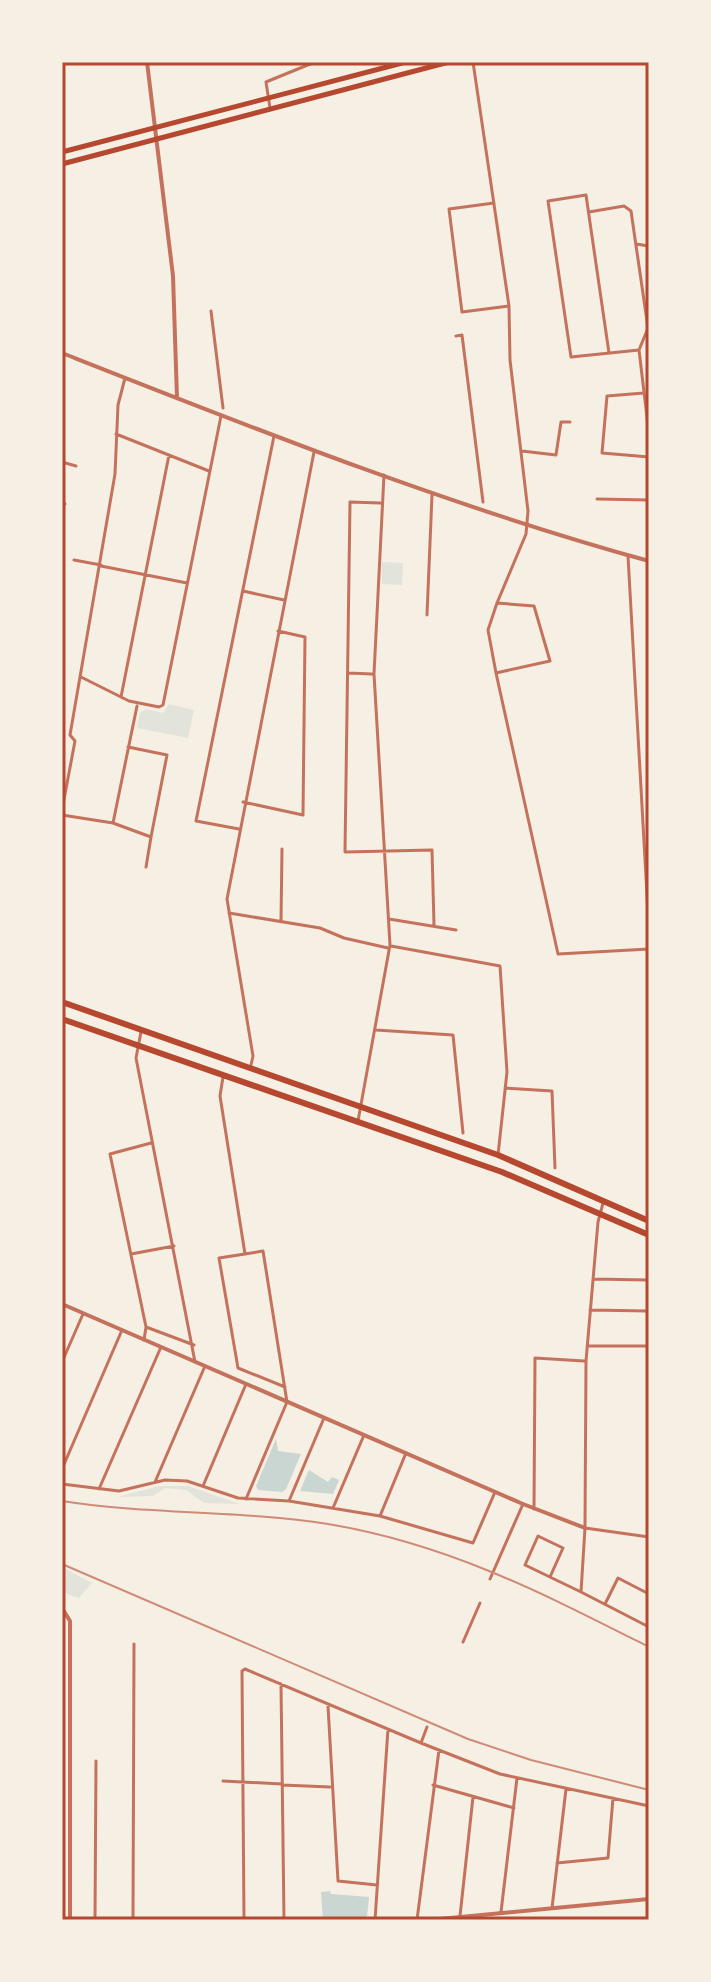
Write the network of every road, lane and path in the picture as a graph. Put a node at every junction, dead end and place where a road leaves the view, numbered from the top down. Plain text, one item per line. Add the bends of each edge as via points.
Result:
1 (147, 62) edge
2 (315, 62) edge
3 (406, 62) edge
4 (449, 62) edge
5 (473, 62) edge
6 (267, 97) junction
7 (270, 108) junction
8 (155, 128) junction
9 (156, 139) junction
10 (62, 152) edge
11 (62, 164) edge
12 (496, 203) junction
13 (589, 212) junction
14 (636, 244) junction
15 (649, 246) edge
16 (642, 290) junction
17 (649, 291) edge
18 (509, 306) junction
19 (211, 311) dead end
20 (456, 336) dead end
21 (639, 350) junction
22 (62, 353) edge
23 (609, 353) junction
24 (125, 378) junction
25 (644, 393) junction
26 (177, 398) junction
27 (223, 408) dead end
28 (221, 416) junction
29 (570, 422) dead end
30 (116, 434) junction
31 (649, 434) edge
32 (275, 435) junction
33 (315, 450) junction
34 (522, 451) junction
35 (169, 455) junction
36 (649, 457) edge
37 (62, 462) edge
38 (76, 466) dead end
39 (211, 471) junction
40 (384, 475) junction
41 (432, 491) junction
42 (597, 499) dead end
43 (649, 500) edge
44 (483, 502) dead end
45 (380, 503) junction
46 (527, 526) junction
47 (628, 556) junction
48 (74, 560) dead end
49 (649, 561) edge
50 (101, 565) junction
51 (145, 575) junction
52 (188, 583) junction
53 (243, 591) junction
54 (284, 600) junction
55 (497, 603) junction
56 (427, 615) dead end
57 (278, 631) junction
58 (348, 673) junction
59 (496, 673) junction
60 (374, 674) junction
61 (81, 677) junction
62 (121, 697) junction
63 (137, 704) junction
64 (128, 747) junction
65 (243, 802) junction
66 (62, 813) edge
67 (113, 823) junction
68 (239, 829) junction
69 (151, 837) junction
70 (282, 849) dead end
71 (384, 852) junction
72 (146, 867) dead end
73 (229, 913) junction
74 (388, 919) junction
75 (281, 921) junction
76 (434, 925) junction
77 (456, 930) dead end
78 (649, 931) edge
79 (390, 947) junction
80 (649, 949) edge
81 (62, 1002) edge
82 (62, 1019) edge
83 (376, 1030) junction
84 (141, 1031) junction
85 (138, 1045) junction
86 (250, 1069) junction
87 (223, 1075) junction
88 (505, 1088) junction
89 (362, 1109) junction
90 (358, 1121) junction
91 (463, 1133) dead end
92 (152, 1142) junction
93 (498, 1155) junction
94 (555, 1168) dead end
95 (604, 1200) junction
96 (601, 1213) junction
97 (649, 1222) edge
98 (648, 1235) edge
99 (174, 1246) junction
100 (131, 1254) junction
101 (245, 1254) junction
102 (593, 1279) junction
103 (62, 1304) edge
104 (590, 1310) junction
105 (648, 1311) edge
106 (83, 1313) junction
107 (146, 1327) junction
108 (122, 1330) junction
109 (144, 1340) junction
110 (194, 1345) junction
111 (587, 1346) junction
112 (648, 1346) edge
113 (161, 1347) junction
114 (586, 1361) junction
115 (62, 1362) edge
116 (195, 1362) junction
117 (205, 1366) junction
118 (238, 1368) junction
119 (239, 1380) junction
120 (246, 1384) junction
121 (285, 1387) junction
122 (287, 1402) junction
123 (324, 1418) junction
124 (364, 1435) junction
125 (406, 1453) junction
126 (62, 1469) edge
127 (155, 1482) junction
128 (62, 1484) edge
129 (203, 1486) junction
130 (99, 1489) junction
131 (495, 1492) junction
132 (246, 1499) junction
133 (289, 1501) junction
134 (523, 1504) junction
135 (333, 1508) junction
136 (534, 1509) junction
137 (380, 1516) junction
138 (585, 1528) junction
139 (649, 1537) edge
140 (550, 1577) junction
141 (490, 1579) dead end
142 (581, 1592) junction
143 (649, 1594) edge
144 (480, 1603) dead end
145 (605, 1604) junction
146 (62, 1608) edge
147 (649, 1627) edge
148 (463, 1642) dead end
149 (134, 1644) dead end
150 (281, 1684) junction
151 (328, 1704) junction
152 (427, 1727) dead end
153 (388, 1729) junction
154 (421, 1743) junction
155 (439, 1750) junction
156 (96, 1761) dead end
157 (517, 1778) junction
158 (223, 1781) dead end
159 (241, 1782) junction
160 (282, 1785) junction
161 (433, 1785) junction
162 (331, 1787) junction
163 (566, 1788) junction
164 (473, 1797) junction
165 (613, 1798) junction
166 (649, 1806) edge
167 (514, 1808) junction
168 (557, 1863) junction
169 (377, 1885) junction
170 (649, 1899) edge
171 (552, 1908) junction
172 (501, 1912) junction
173 (460, 1917) junction
174 (70, 1920) edge
175 (95, 1920) edge
176 (133, 1920) edge
177 (244, 1920) edge
178 (284, 1920) edge
179 (375, 1920) edge
180 (417, 1920) edge
181 (429, 1920) edge

1 - 8 street
2 - 6 street via 266,82
3 - 6 main road
4 - 7 main road
5 - 12 street
6 - 7 street
6 - 8 main road
7 - 9 main road
8 - 9 street
8 - 10 main road
9 - 11 main road
9 - 26 street via 173,276
12 - 18 street
12 - 18 street via 449,209 460,297 462,312
13 - 14 street via 624,206 631,211
13 - 23 street
13 - 23 street via 586,195 548,201 571,357
14 - 15 street
14 - 16 street
16 - 17 street
16 - 21 street via 648,328
18 - 34 street
19 - 27 street
20 - 44 street via 462,335
21 - 23 street
21 - 25 street
22 - 24 street
24 - 26 street
24 - 30 street
25 - 31 street
25 - 36 street via 607,396 602,453
26 - 28 street
28 - 32 street
28 - 39 street
29 - 34 street via 561,422 556,455
30 - 35 street
30 - 50 street
32 - 33 street
32 - 53 street
33 - 40 street
33 - 54 street
34 - 46 street
35 - 39 street
35 - 51 street
37 - 38 street
39 - 52 street
40 - 41 street
40 - 45 street
41 - 46 street
41 - 56 street
42 - 43 street
45 - 58 street via 350,502
45 - 60 street
46 - 47 street
46 - 55 street
47 - 49 street
47 - 78 street
48 - 50 street
50 - 51 street
50 - 61 street
51 - 52 street
51 - 62 street
52 - 63 street via 163,705
53 - 54 street
53 - 68 street via 196,821
54 - 57 street
55 - 59 street via 488,630
55 - 59 street via 534,606 550,661
57 - 65 street
57 - 65 street via 305,637 303,815
58 - 60 street
58 - 71 street via 345,852
59 - 80 street via 558,954
60 - 71 street
61 - 62 street
61 - 66 street
62 - 63 street
63 - 64 street
64 - 67 street
64 - 69 street via 167,755
65 - 68 street
66 - 67 street
67 - 69 street
68 - 73 street
69 - 72 street
70 - 75 street
71 - 74 street
71 - 76 street via 432,850
73 - 75 street
73 - 86 street via 253,1056
74 - 76 street
74 - 79 street
75 - 79 street
76 - 77 street
79 - 83 street
79 - 88 street via 500,966
81 - 84 highway
82 - 85 highway
83 - 89 street
83 - 91 street via 453,1035
84 - 85 street
84 - 86 highway
85 - 87 highway
85 - 92 street
86 - 89 highway
87 - 90 highway
87 - 101 street via 220,1096
88 - 93 street
88 - 94 street via 552,1091
89 - 90 street
89 - 93 highway
90 - 96 highway
92 - 99 street
92 - 100 street via 110,1154
93 - 95 highway
95 - 96 street
95 - 97 highway
96 - 98 highway
96 - 102 street
97 - 98 street
99 - 100 street
99 - 110 street
100 - 107 street
101 - 118 street via 219,1258
101 - 121 street via 263,1251
102 - 104 street
102 - 105 street via 648,1280
103 - 106 street
104 - 105 street
104 - 111 street
105 - 112 street
106 - 108 street
106 - 115 street
107 - 109 street
107 - 110 street
108 - 109 street
108 - 126 street
109 - 113 street
110 - 116 street
111 - 112 street
111 - 114 street
113 - 116 street
113 - 130 street
114 - 136 street via 535,1358
114 - 138 street
116 - 117 street
117 - 119 street
117 - 127 street
118 - 119 street
118 - 121 street
119 - 120 street
120 - 122 street
120 - 129 street
121 - 122 street
122 - 123 street
122 - 132 street
123 - 124 street
123 - 133 street
124 - 125 street
124 - 135 street
125 - 131 street
125 - 137 street
127 - 129 street
127 - 130 street via 119,1491
128 - 130 street
129 - 132 street
131 - 134 street
131 - 137 street via 473,1543
132 - 133 street
133 - 135 street
134 - 136 street
134 - 141 street
135 - 137 street
136 - 138 street
138 - 139 street
138 - 142 street
140 - 140 street via 525,1565 538,1536 563,1548
140 - 142 street
142 - 145 street
143 - 145 street via 618,1578
144 - 148 street
145 - 147 street
146 - 174 street via 70,1621
149 - 176 street
150 - 151 street
150 - 159 street via 245,1669 240,1675
150 - 160 street
151 - 153 street
151 - 162 street
152 - 154 street
153 - 154 street
153 - 169 street
154 - 155 street
155 - 157 street
155 - 161 street
156 - 175 street
157 - 163 street
157 - 167 street
158 - 159 street
159 - 160 street
159 - 177 street
160 - 162 street
160 - 178 street
161 - 164 street
161 - 180 street
162 - 169 street via 338,1881
163 - 165 street
163 - 168 street
164 - 167 street
164 - 173 street
165 - 166 street
165 - 168 street via 608,1858
167 - 172 street
168 - 171 street
169 - 179 street
170 - 171 street
171 - 172 street
172 - 173 street
173 - 181 street

